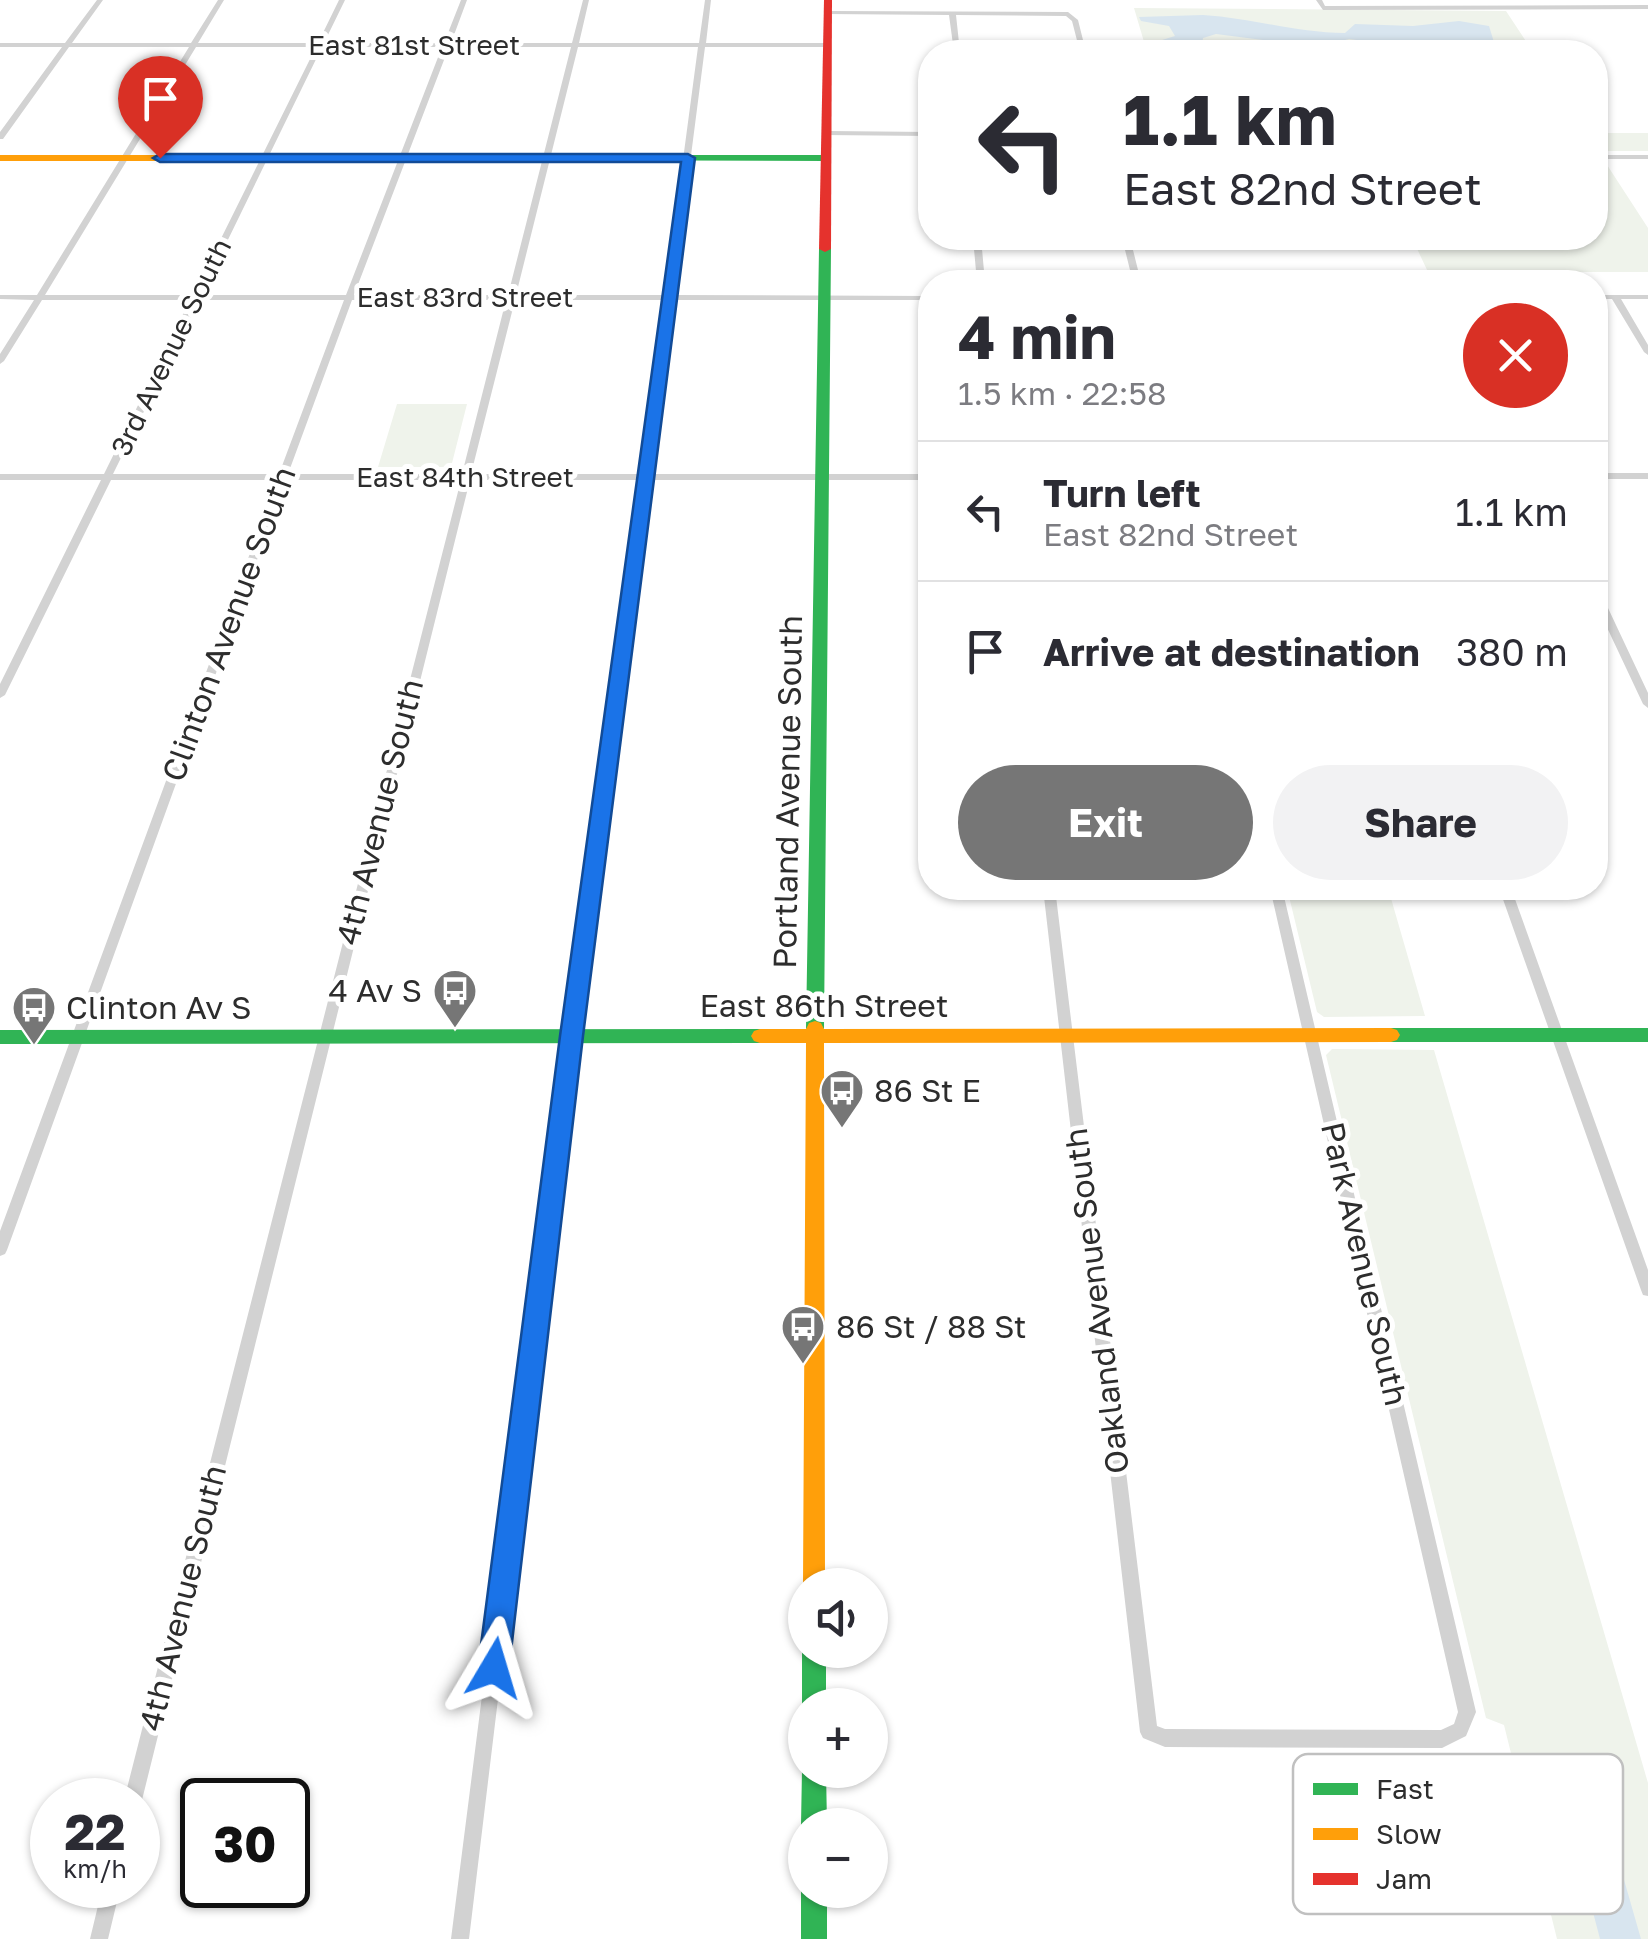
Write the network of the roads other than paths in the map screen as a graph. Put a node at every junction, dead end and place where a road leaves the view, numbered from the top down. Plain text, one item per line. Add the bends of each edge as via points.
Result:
1 (100, 0) edge
2 (221, 0) edge
3 (342, 0) edge
4 (464, 0) edge
5 (586, 0) edge
6 (708, 0) edge
7 (1321, 4) edge
8 (828, 6) edge
9 (1648, 7) edge
10 (952, 13) junction
11 (955, 40) edge
12 (1080, 40) edge
13 (0, 45) edge
14 (67, 45) junction
15 (194, 45) junction
16 (320, 45) junction
17 (447, 45) junction
18 (574, 45) junction
19 (703, 45) junction
20 (828, 46) junction
21 (827, 133) junction
22 (918, 134) edge
23 (0, 137) edge
24 (1608, 157) edge
25 (1648, 157) edge
26 (0, 158) edge
27 (125, 158) junction
28 (265, 158) junction
29 (402, 158) junction
30 (547, 158) junction
31 (688, 158) junction
32 (826, 158) junction
33 (0, 297) edge
34 (39, 297) junction
35 (196, 297) junction
36 (349, 297) junction
37 (511, 298) junction
38 (670, 298) junction
39 (825, 298) junction
40 (918, 298) edge
41 (1608, 298) edge
42 (1615, 298) junction
43 (1648, 298) edge
44 (1648, 352) edge
45 (0, 361) edge
46 (918, 476) edge
47 (1608, 476) edge
48 (1648, 476) edge
49 (0, 477) edge
50 (108, 477) junction
51 (283, 477) junction
52 (466, 477) junction
53 (646, 477) junction
54 (823, 477) junction
55 (1608, 619) edge
56 (0, 694) edge
57 (1648, 704) edge
58 (1050, 900) edge
59 (1279, 900) edge
60 (1509, 900) edge
61 (1556, 1035) junction
62 (1648, 1035) edge
63 (0, 1036) edge
64 (79, 1036) junction
65 (322, 1036) junction
66 (572, 1036) junction
67 (815, 1036) junction
68 (1066, 1036) junction
69 (1310, 1036) junction
70 (0, 1250) edge
71 (1648, 1290) edge
72 (814, 1568) edge
73 (1146, 1714) joint
74 (139, 1778) edge
75 (106, 1908) edge
76 (814, 1908) edge
77 (99, 1939) edge
78 (460, 1939) edge
79 (814, 1939) edge

1 - 14 street
2 - 15 street
3 - 16 street, 3rd Avenue South
4 - 17 street, Clinton Avenue South
5 - 18 street, 4th Avenue South
6 - 19 street
7 - 9 street
8 - 10 street
8 - 20 main road, Portland Avenue South
10 - 11 street
10 - 12 street via 1068,14
13 - 14 street, East 81st Street
14 - 15 street, East 81st Street
14 - 23 street
15 - 16 street, East 81st Street
15 - 27 street
16 - 17 street, East 81st Street
16 - 28 street, 3rd Avenue South
17 - 18 street, East 81st Street
17 - 29 street, Clinton Avenue South
18 - 19 street, East 81st Street
18 - 30 street, 4th Avenue South
19 - 20 street, East 81st Street
19 - 31 street
20 - 21 main road, Portland Avenue South
21 - 22 street
21 - 32 main road, Portland Avenue South
24 - 25 street
26 - 27 main road
27 - 28 main road
27 - 34 street
28 - 29 main road
28 - 35 street, 3rd Avenue South
29 - 30 main road
29 - 36 street, Clinton Avenue South
30 - 31 main road
30 - 37 street, 4th Avenue South
31 - 32 main road
31 - 38 street
32 - 39 main road, Portland Avenue South
33 - 34 street, East 83rd Street
34 - 35 street, East 83rd Street
34 - 45 street
35 - 36 street, East 83rd Street
35 - 50 street, 3rd Avenue South
36 - 37 street, East 83rd Street
36 - 51 street, Clinton Avenue South
37 - 38 street, East 83rd Street
37 - 52 street, 4th Avenue South
38 - 39 street, East 83rd Street
38 - 53 street
39 - 40 street, East 83rd Street
39 - 54 main road, Portland Avenue South
41 - 42 street
42 - 43 street
42 - 44 street
46 - 54 street, East 84th Street
47 - 48 street
49 - 50 street, East 84th Street
50 - 51 street, East 84th Street
50 - 56 street, 3rd Avenue South
51 - 52 street, East 84th Street
51 - 64 street, Clinton Avenue South
52 - 53 street, East 84th Street
52 - 65 street, 4th Avenue South
53 - 54 street, East 84th Street
53 - 66 street
54 - 67 main road, Portland Avenue South
55 - 57 street
58 - 68 street, Oakland Avenue South
59 - 69 street, Park Avenue South
60 - 61 street
61 - 62 main road, East 86th Street
61 - 69 main road, East 86th Street
61 - 71 street
63 - 64 main road, East 86th Street
64 - 65 main road, East 86th Street
64 - 70 street, Clinton Avenue South
65 - 66 main road, East 86th Street
65 - 74 street, 4th Avenue South
66 - 67 main road, East 86th Street
66 - 78 street
67 - 68 main road, East 86th Street
67 - 72 main road, Portland Avenue South
68 - 69 main road, East 86th Street
68 - 73 street, Oakland Avenue South
69 - 73 street, Park Avenue South via 1467,1712 1460,1730 1442,1738 1165,1738 1149,1732
75 - 77 street
76 - 79 main road

